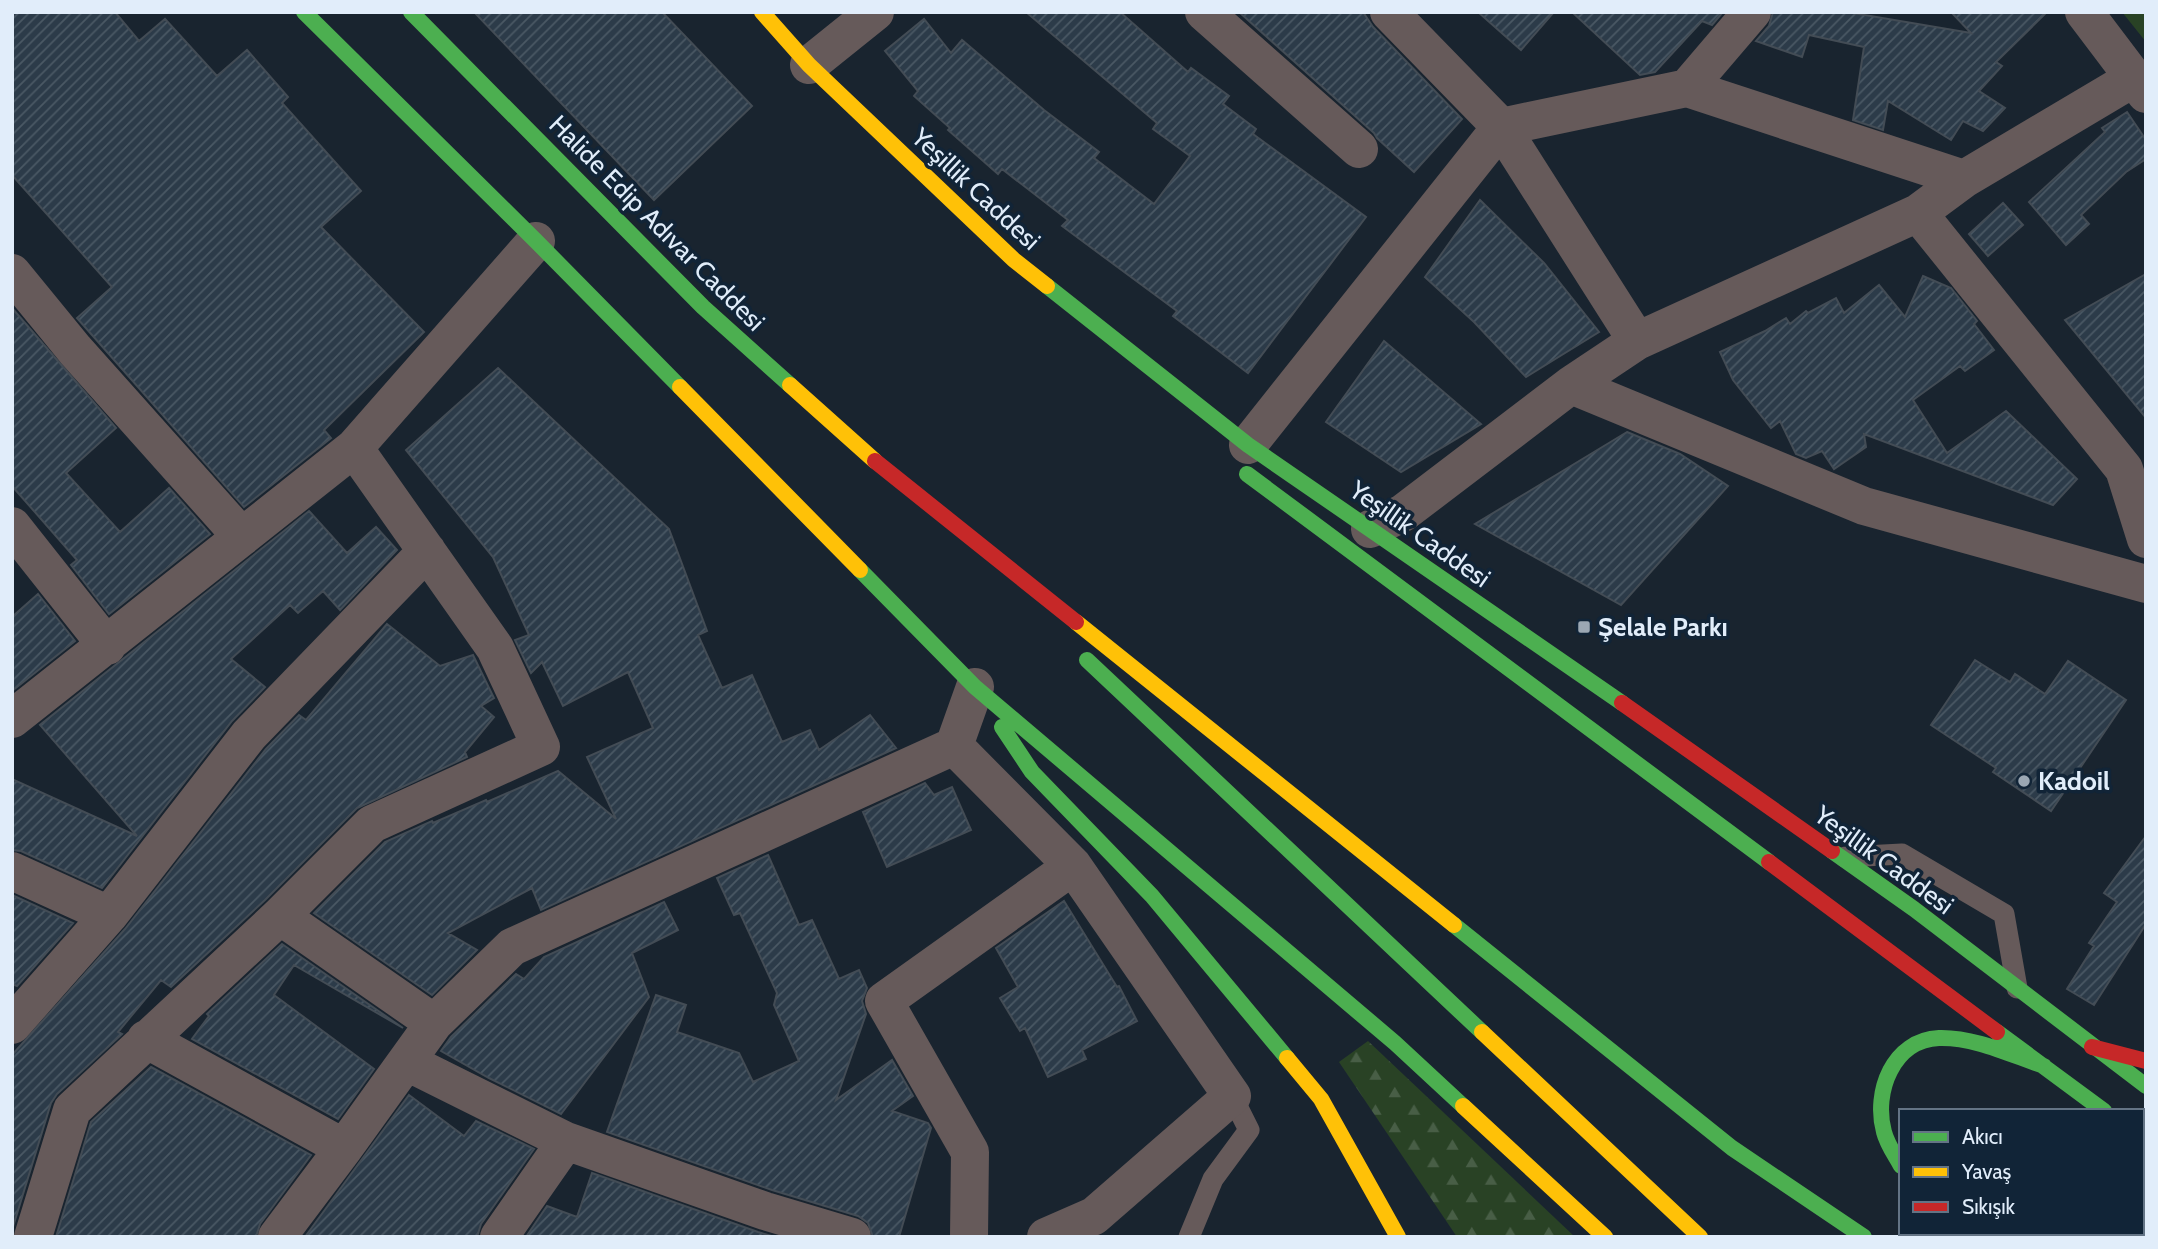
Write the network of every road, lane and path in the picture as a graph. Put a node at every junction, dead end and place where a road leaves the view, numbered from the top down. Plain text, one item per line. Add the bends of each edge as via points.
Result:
1 (304, 12) edge
2 (411, 12) edge
3 (743, 12) edge
4 (762, 12) edge
5 (876, 12) edge
6 (1203, 12) edge
7 (1389, 12) edge
8 (1752, 12) edge
9 (2084, 12) edge
10 (810, 65) junction
11 (2140, 86) edge
12 (1686, 88) junction
13 (1501, 127) junction
14 (863, 139) dead end
15 (1359, 149) dead end
16 (1964, 179) junction
17 (1918, 213) junction
18 (536, 241) junction
19 (12, 273) edge
20 (1637, 341) junction
21 (1572, 385) junction
22 (354, 448) junction
23 (1242, 456) junction
24 (875, 461) junction
25 (12, 526) edge
26 (1370, 529) junction
27 (242, 537) junction
28 (2146, 539) edge
29 (427, 551) junction
30 (2146, 584) edge
31 (1026, 603) dead end
32 (107, 646) junction
33 (1077, 651) dead end
34 (975, 687) junction
35 (12, 719) edge
36 (954, 746) junction
37 (1839, 858) junction
38 (1073, 866) junction
39 (12, 872) edge
40 (109, 915) junction
41 (280, 916) junction
42 (2017, 990) junction
43 (434, 1023) junction
44 (12, 1025) edge
45 (146, 1039) junction
46 (2092, 1047) junction
47 (2146, 1061) edge
48 (407, 1062) junction
49 (2044, 1066) junction
50 (2146, 1086) edge
51 (1232, 1096) junction
52 (2101, 1109) edge
53 (566, 1140) junction
54 (344, 1148) junction
55 (1899, 1162) edge
56 (760, 1224) edge
57 (33, 1237) edge
58 (277, 1237) edge
59 (499, 1237) edge
60 (852, 1237) edge
61 (969, 1237) edge
62 (1046, 1237) edge
63 (1189, 1237) edge
64 (1398, 1237) edge
65 (1605, 1237) edge
66 (1700, 1237) edge
67 (1864, 1237) edge

1 - 18 main road
2 - 24 main road, Halide Edip Adıvar Caddesi via 703,307
3 - 14 main road
4 - 10 main road, Yeşillik Caddesi
5 - 10 street
6 - 15 street
7 - 13 street
8 - 12 street
9 - 11 street
10 - 23 main road, Yeşillik Caddesi via 1014,260
11 - 16 street
12 - 13 street
12 - 16 street
13 - 20 street
13 - 23 street
16 - 17 street
17 - 20 street
17 - 28 street via 2124,469
18 - 22 street
18 - 34 main road
19 - 27 street
20 - 21 street
21 - 26 street via 1403,513
21 - 30 street via 1864,506
22 - 27 street
22 - 29 street
23 - 26 main road, Yeşillik Caddesi
23 - 49 main road, Yeşillik Caddesi
24 - 31 main road
24 - 67 main road via 1732,1148
25 - 32 street
26 - 37 main road, Yeşillik Caddesi
27 - 32 street
29 - 40 street via 249,735
29 - 41 street via 495,648 541,747 372,824
32 - 35 street
33 - 66 main road
34 - 36 street
34 - 64 main road via 1032,772 1152,896 1321,1099
34 - 65 main road via 1395,1043
36 - 38 street
36 - 43 street via 512,947
37 - 42 main road, Yeşillik Caddesi via 1914,909
37 - 42 lane via 1902,854 2004,914
38 - 51 street
38 - 61 street via 884,1001 970,1152
39 - 40 street
40 - 44 street
41 - 43 street
41 - 45 street
42 - 46 main road, Yeşillik Caddesi
43 - 48 street
45 - 54 street
45 - 57 street via 72,1111
46 - 47 main road
46 - 50 main road, Yeşillik Caddesi
48 - 53 street
48 - 54 street
49 - 52 main road, Yeşillik Caddesi
49 - 55 main road via 1964,1040 1928,1039 1908,1049 1888,1069 1881,1097 1883,1131
51 - 62 street via 1094,1216
51 - 63 lane via 1249,1130 1213,1179
53 - 56 street
53 - 59 street
54 - 58 street
56 - 60 street

